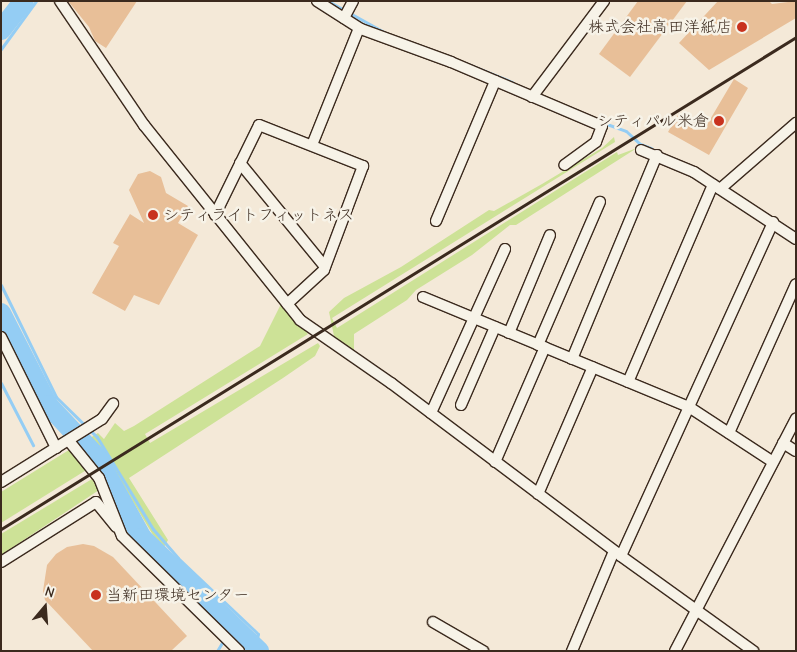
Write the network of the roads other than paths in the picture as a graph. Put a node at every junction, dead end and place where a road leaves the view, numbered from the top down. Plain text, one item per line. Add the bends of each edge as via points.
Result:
1 (60, 1) edge
2 (317, 1) edge
3 (604, 1) edge
4 (347, 11) edge
5 (359, 28) junction
6 (495, 81) junction
7 (534, 94) junction
8 (796, 123) edge
9 (312, 145) junction
10 (641, 150) dead end
11 (657, 155) junction
12 (240, 163) junction
13 (564, 165) dead end
14 (717, 187) junction
15 (600, 202) dead end
16 (216, 215) junction
17 (436, 221) dead end
18 (773, 222) junction
19 (550, 235) dead end
20 (796, 239) edge
21 (505, 250) dead end
22 (325, 267) junction
23 (796, 284) edge
24 (423, 298) dead end
25 (287, 304) junction
26 (474, 318) junction
27 (495, 327) junction
28 (510, 333) junction
29 (1, 338) edge
30 (542, 346) junction
31 (572, 359) junction
32 (593, 367) junction
33 (628, 382) junction
34 (112, 404) dead end
35 (461, 405) dead end
36 (689, 407) junction
37 (431, 413) junction
38 (796, 419) edge
39 (729, 433) junction
40 (70, 440) junction
41 (783, 443) junction
42 (56, 448) junction
43 (796, 452) edge
44 (495, 462) junction
45 (773, 462) junction
46 (1, 482) edge
47 (538, 494) junction
48 (122, 536) junction
49 (617, 554) junction
50 (1, 562) edge
51 (694, 609) junction
52 (433, 622) dead end
53 (226, 642) edge
54 (480, 650) edge
55 (239, 651) edge
56 (572, 651) edge
57 (675, 651) edge
58 (752, 651) edge

1 - 16 street via 138,118
2 - 4 street
3 - 7 street
4 - 5 street
5 - 6 street
5 - 9 street
6 - 7 street
6 - 17 street
7 - 13 street via 602,126 596,142
8 - 14 street
9 - 12 street via 259,125
9 - 22 street via 363,166
10 - 11 street
11 - 14 street
11 - 31 street
12 - 16 street
12 - 22 street
14 - 18 street
14 - 33 street
15 - 30 street
16 - 25 street
18 - 20 street
18 - 36 street
19 - 28 street
21 - 26 street
22 - 25 street via 319,277
23 - 39 street
24 - 26 street
25 - 37 street via 300,320
26 - 27 street
26 - 37 street
27 - 28 street
27 - 35 street
28 - 30 street
29 - 42 street
30 - 31 street
30 - 44 street
31 - 32 street
32 - 33 street
32 - 47 street
33 - 36 street
34 - 40 street via 102,419
36 - 39 street
36 - 49 street
37 - 44 street
38 - 41 street
39 - 45 street
40 - 42 street
40 - 48 street via 99,478
41 - 43 street
41 - 45 street
42 - 46 street
44 - 47 street
45 - 51 street
47 - 49 street
48 - 50 street via 96,502
48 - 53 street
49 - 51 street
49 - 56 street
51 - 57 street
51 - 58 street
52 - 54 street
53 - 55 street

